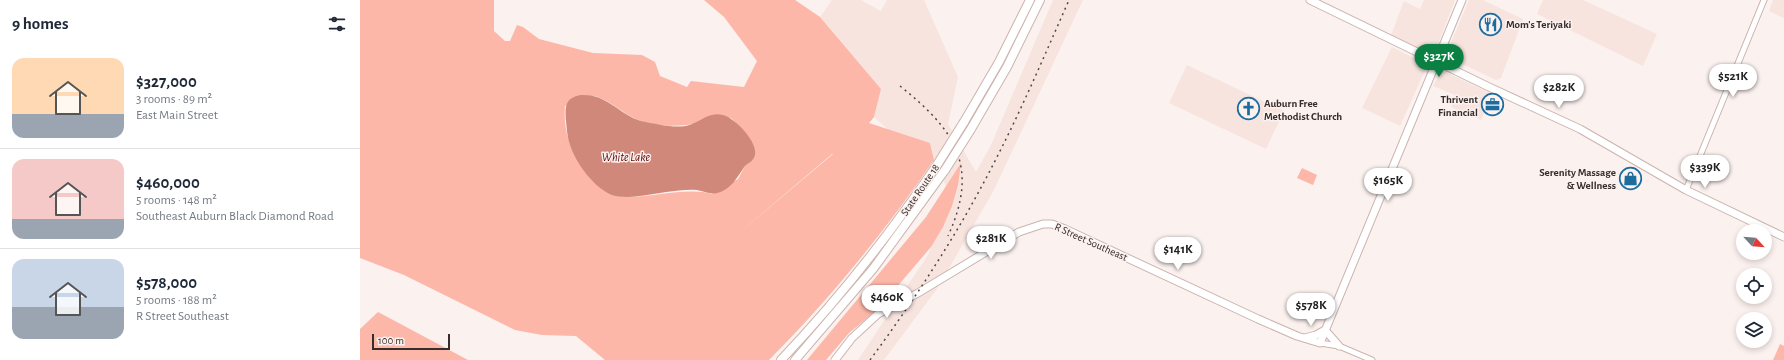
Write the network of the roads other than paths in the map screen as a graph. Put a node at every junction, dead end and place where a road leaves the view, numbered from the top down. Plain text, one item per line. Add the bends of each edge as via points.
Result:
1 (1030, 0) edge
2 (1040, 0) edge
3 (1310, 0) edge
4 (1462, 0) edge
5 (1764, 0) edge
6 (1436, 61) junction
7 (1686, 190) junction
8 (1784, 237) edge
9 (1325, 330) junction
10 (1304, 338) junction
11 (1320, 343) junction
12 (1339, 346) junction
13 (782, 360) edge
14 (795, 360) edge
15 (835, 360) edge
16 (1372, 360) edge

1 - 13 highway, State Route 18, bridge via 999,62 937,165 867,261
2 - 14 highway, State Route 18, bridge via 1007,67 945,170 873,269
3 - 6 main road
4 - 6 main road
5 - 7 street
6 - 7 main road via 1589,134
6 - 9 main road
7 - 8 main road
9 - 10 main road
9 - 11 main road
9 - 12 main road
10 - 11 main road, R Street Southeast
10 - 15 main road, R Street Southeast via 1052,224 1036,225 1019,232 918,293 888,308 861,329
11 - 12 street
12 - 16 street

